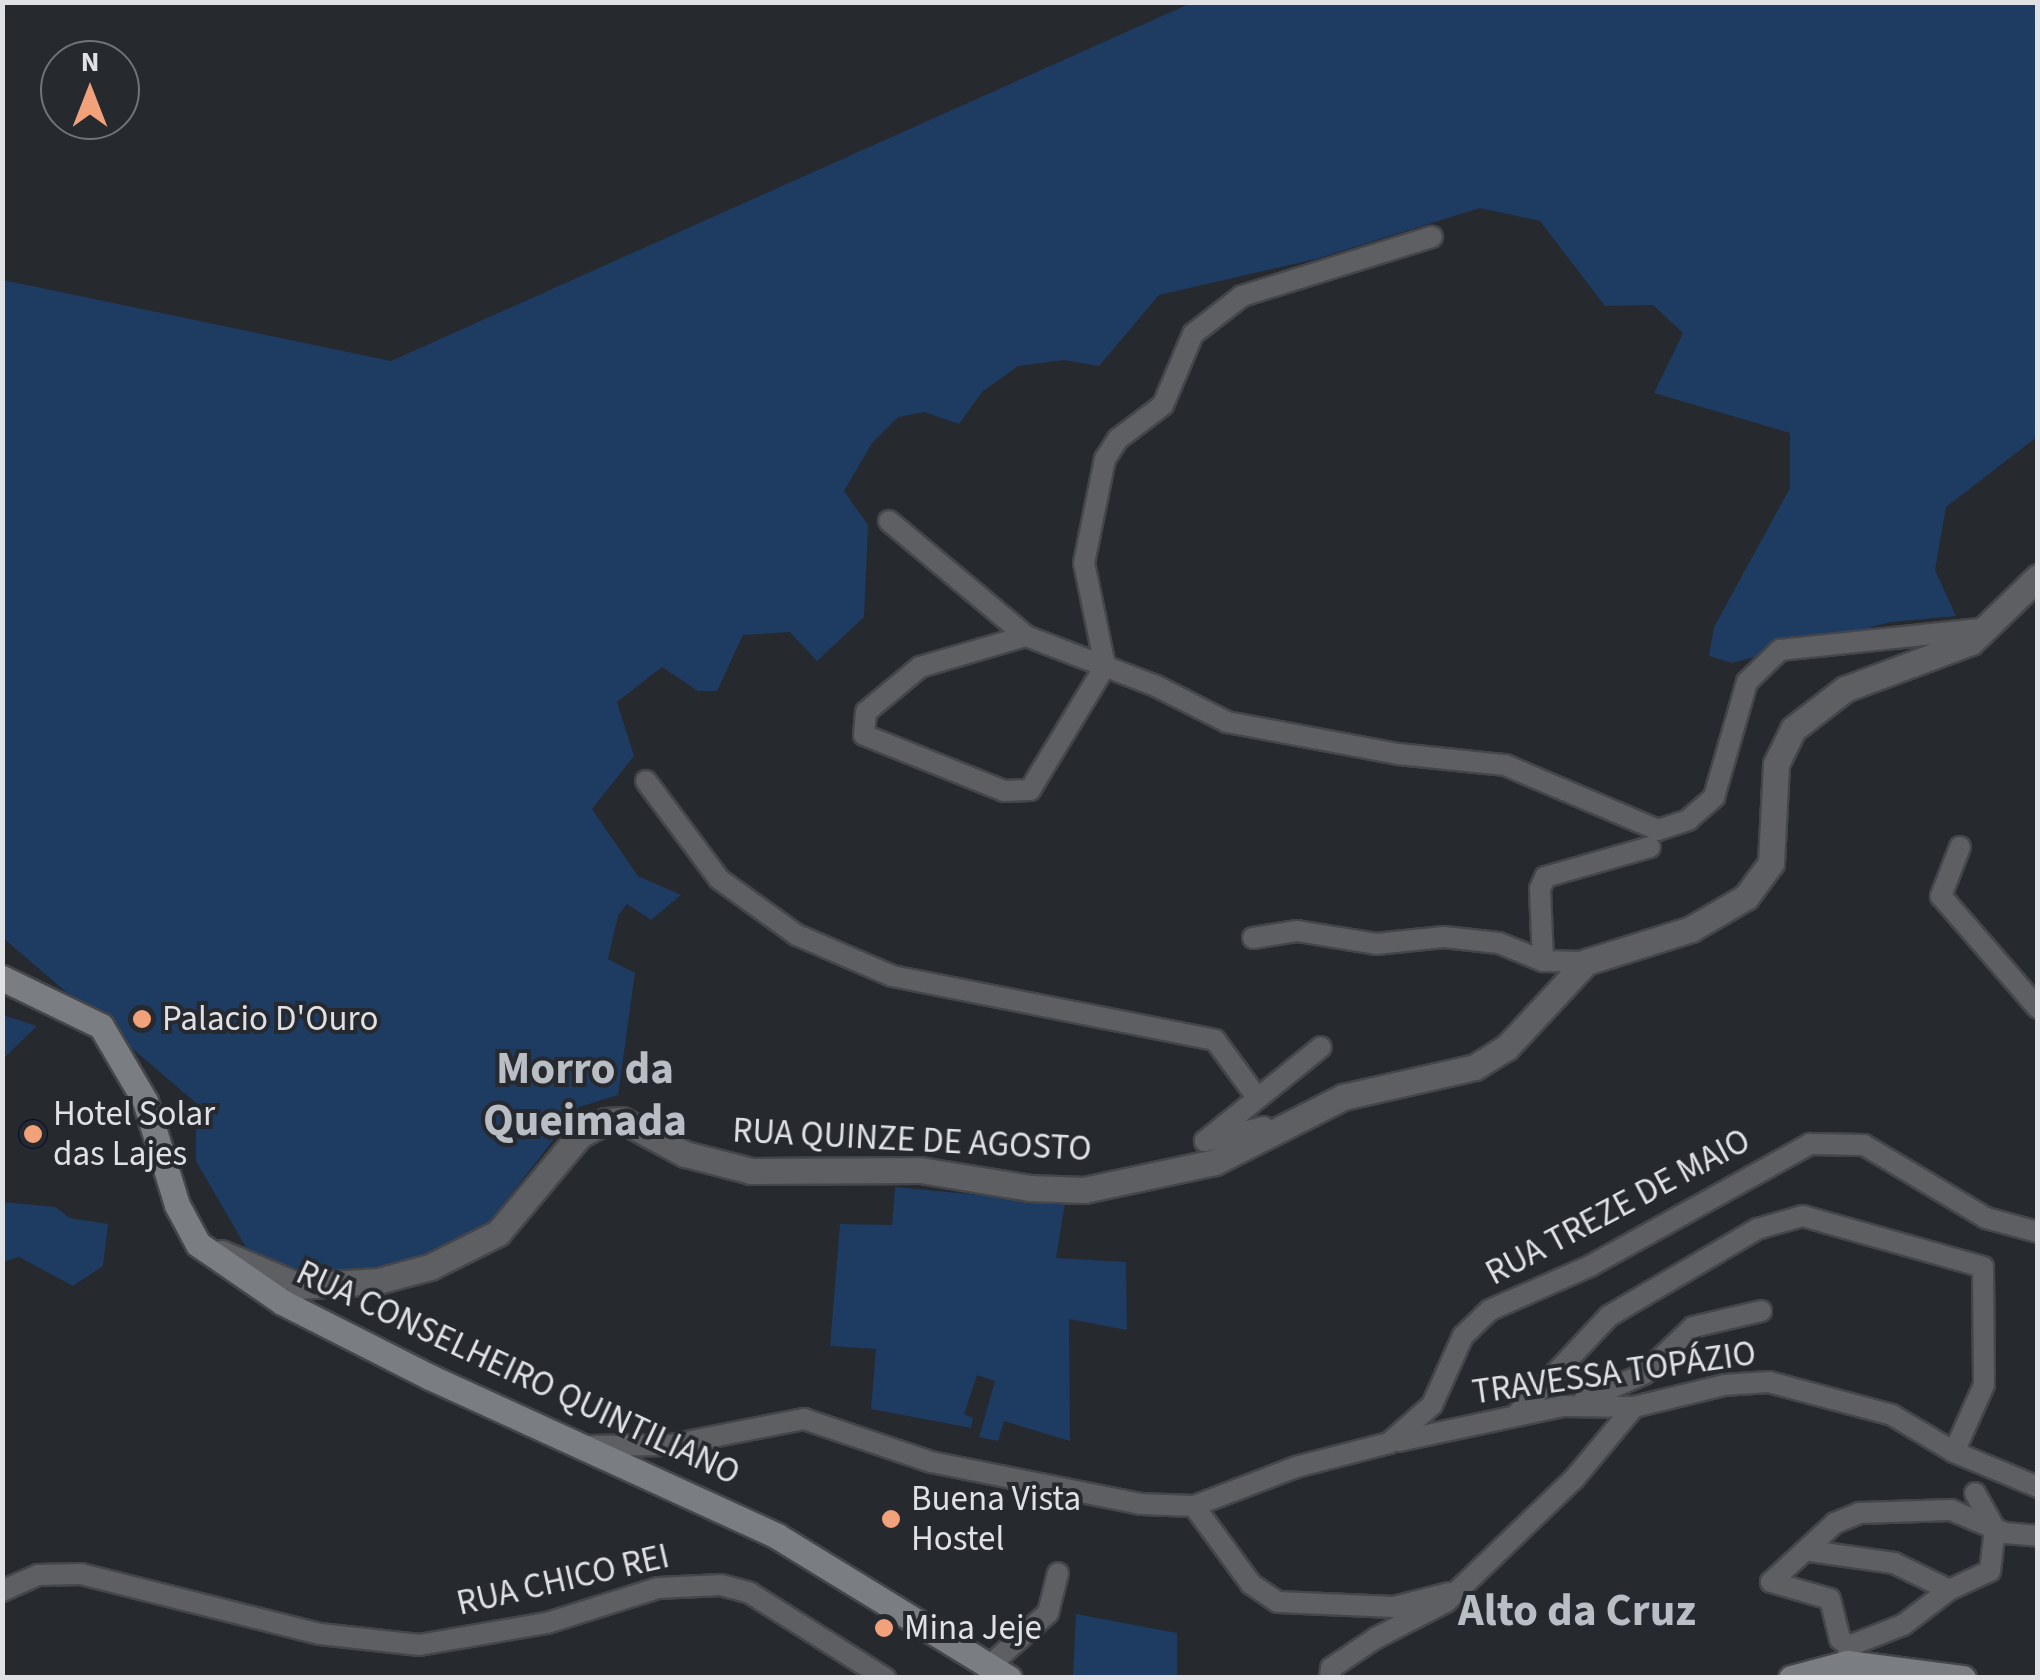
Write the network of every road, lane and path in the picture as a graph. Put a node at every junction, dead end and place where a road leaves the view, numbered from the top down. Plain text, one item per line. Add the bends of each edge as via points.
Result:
1 (1432, 237) dead end
2 (889, 522) dead end
3 (2038, 577) edge
4 (1991, 628) junction
5 (1026, 636) junction
6 (1105, 666) junction
7 (646, 781) dead end
8 (1650, 847) dead end
9 (1960, 847) dead end
10 (1253, 938) dead end
11 (1544, 962) junction
12 (1586, 962) junction
13 (2, 978) edge
14 (2038, 1008) edge
15 (1320, 1046) dead end
16 (1256, 1096) junction
17 (1322, 1106) junction
18 (2038, 1232) edge
19 (198, 1244) junction
20 (1761, 1311) dead end
21 (1563, 1406) junction
22 (1634, 1408) junction
23 (1517, 1414) junction
24 (1390, 1443) junction
25 (576, 1446) junction
26 (1954, 1452) junction
27 (2038, 1488) edge
28 (1975, 1493) dead end
29 (1194, 1506) junction
30 (1995, 1529) junction
31 (2038, 1536) edge
32 (1810, 1551) junction
33 (1058, 1573) dead end
34 (1949, 1590) junction
35 (2, 1591) edge
36 (1453, 1592) junction
37 (1863, 1662) edge
38 (998, 1672) edge
39 (885, 1678) edge
40 (1330, 1678) edge
41 (1791, 1678) edge
42 (1963, 1678) edge

1 - 6 street via 1242,296 1193,334 1162,405 1118,439 1103,468 1084,563
2 - 5 street
3 - 4 street, RUA QUINZE DE AGOSTO
4 - 6 street via 1780,650 1747,682 1714,797 1688,820 1658,830 1519,770 1258,730
4 - 12 street, RUA QUINZE DE AGOSTO via 1946,654 1823,700 1793,729 1776,764 1771,863 1746,898 1691,930
5 - 6 street
5 - 6 street via 920,666 866,712 864,735 1024,794
7 - 16 street via 719,879 796,936 892,976 1215,1040
8 - 11 street via 1545,877
9 - 14 street via 1940,896
10 - 11 street via 1297,931 1376,944 1444,937 1499,943
11 - 12 street
12 - 17 street, RUA QUINZE DE AGOSTO via 1493,1058
13 - 19 main road, RUA CONSELHEIRO QUINTILIANO via 101,1026 145,1101 177,1205
15 - 16 street
16 - 17 street via 1208,1133 1206,1142
17 - 19 street, RUA QUINZE DE AGOSTO via 1215,1162 1122,1184 1055,1191 920,1170 752,1171 684,1154 622,1120 606,1121 580,1136 498,1233 430,1267 378,1281 299,1286
18 - 24 street, RUA TREZE DE MAIO via 1986,1218 1864,1145 1810,1144 1590,1266 1490,1310 1464,1336 1432,1406
19 - 25 main road, RUA CONSELHEIRO QUINTILIANO via 282,1302
20 - 21 street via 1692,1327 1644,1374
21 - 22 street, TRAVESSA TOPÁZIO
21 - 23 street, TRAVESSA TOPÁZIO
22 - 26 street, TRAVESSA TOPÁZIO via 1724,1384 1770,1382 1865,1405
22 - 36 street via 1541,1513
23 - 24 street, TRAVESSA TOPÁZIO
23 - 26 street via 1582,1340 1636,1298 1757,1229 1803,1216 1983,1267 1984,1385
24 - 29 street, RUA TREZE DE MAIO via 1296,1467
25 - 29 street, RUA TREZE DE MAIO via 671,1445 804,1419 932,1462 1141,1504
25 - 38 main road, RUA CONSELHEIRO QUINTILIANO via 670,1482 777,1536
26 - 27 street, TRAVESSA TOPÁZIO
28 - 30 street
29 - 36 street via 1251,1584 1278,1602 1394,1607
30 - 31 street
30 - 32 street via 1951,1510 1884,1510 1834,1523
30 - 34 street via 1990,1571
32 - 34 street via 1894,1563
32 - 37 street via 1771,1582 1830,1599 1840,1639
33 - 38 street via 1048,1613
34 - 37 street
35 - 39 street, RUA CHICO REI via 38,1576 82,1574 320,1634 418,1645 547,1623 658,1588 721,1585 750,1593
36 - 40 street via 1436,1610 1331,1668
37 - 41 main road
37 - 42 main road

